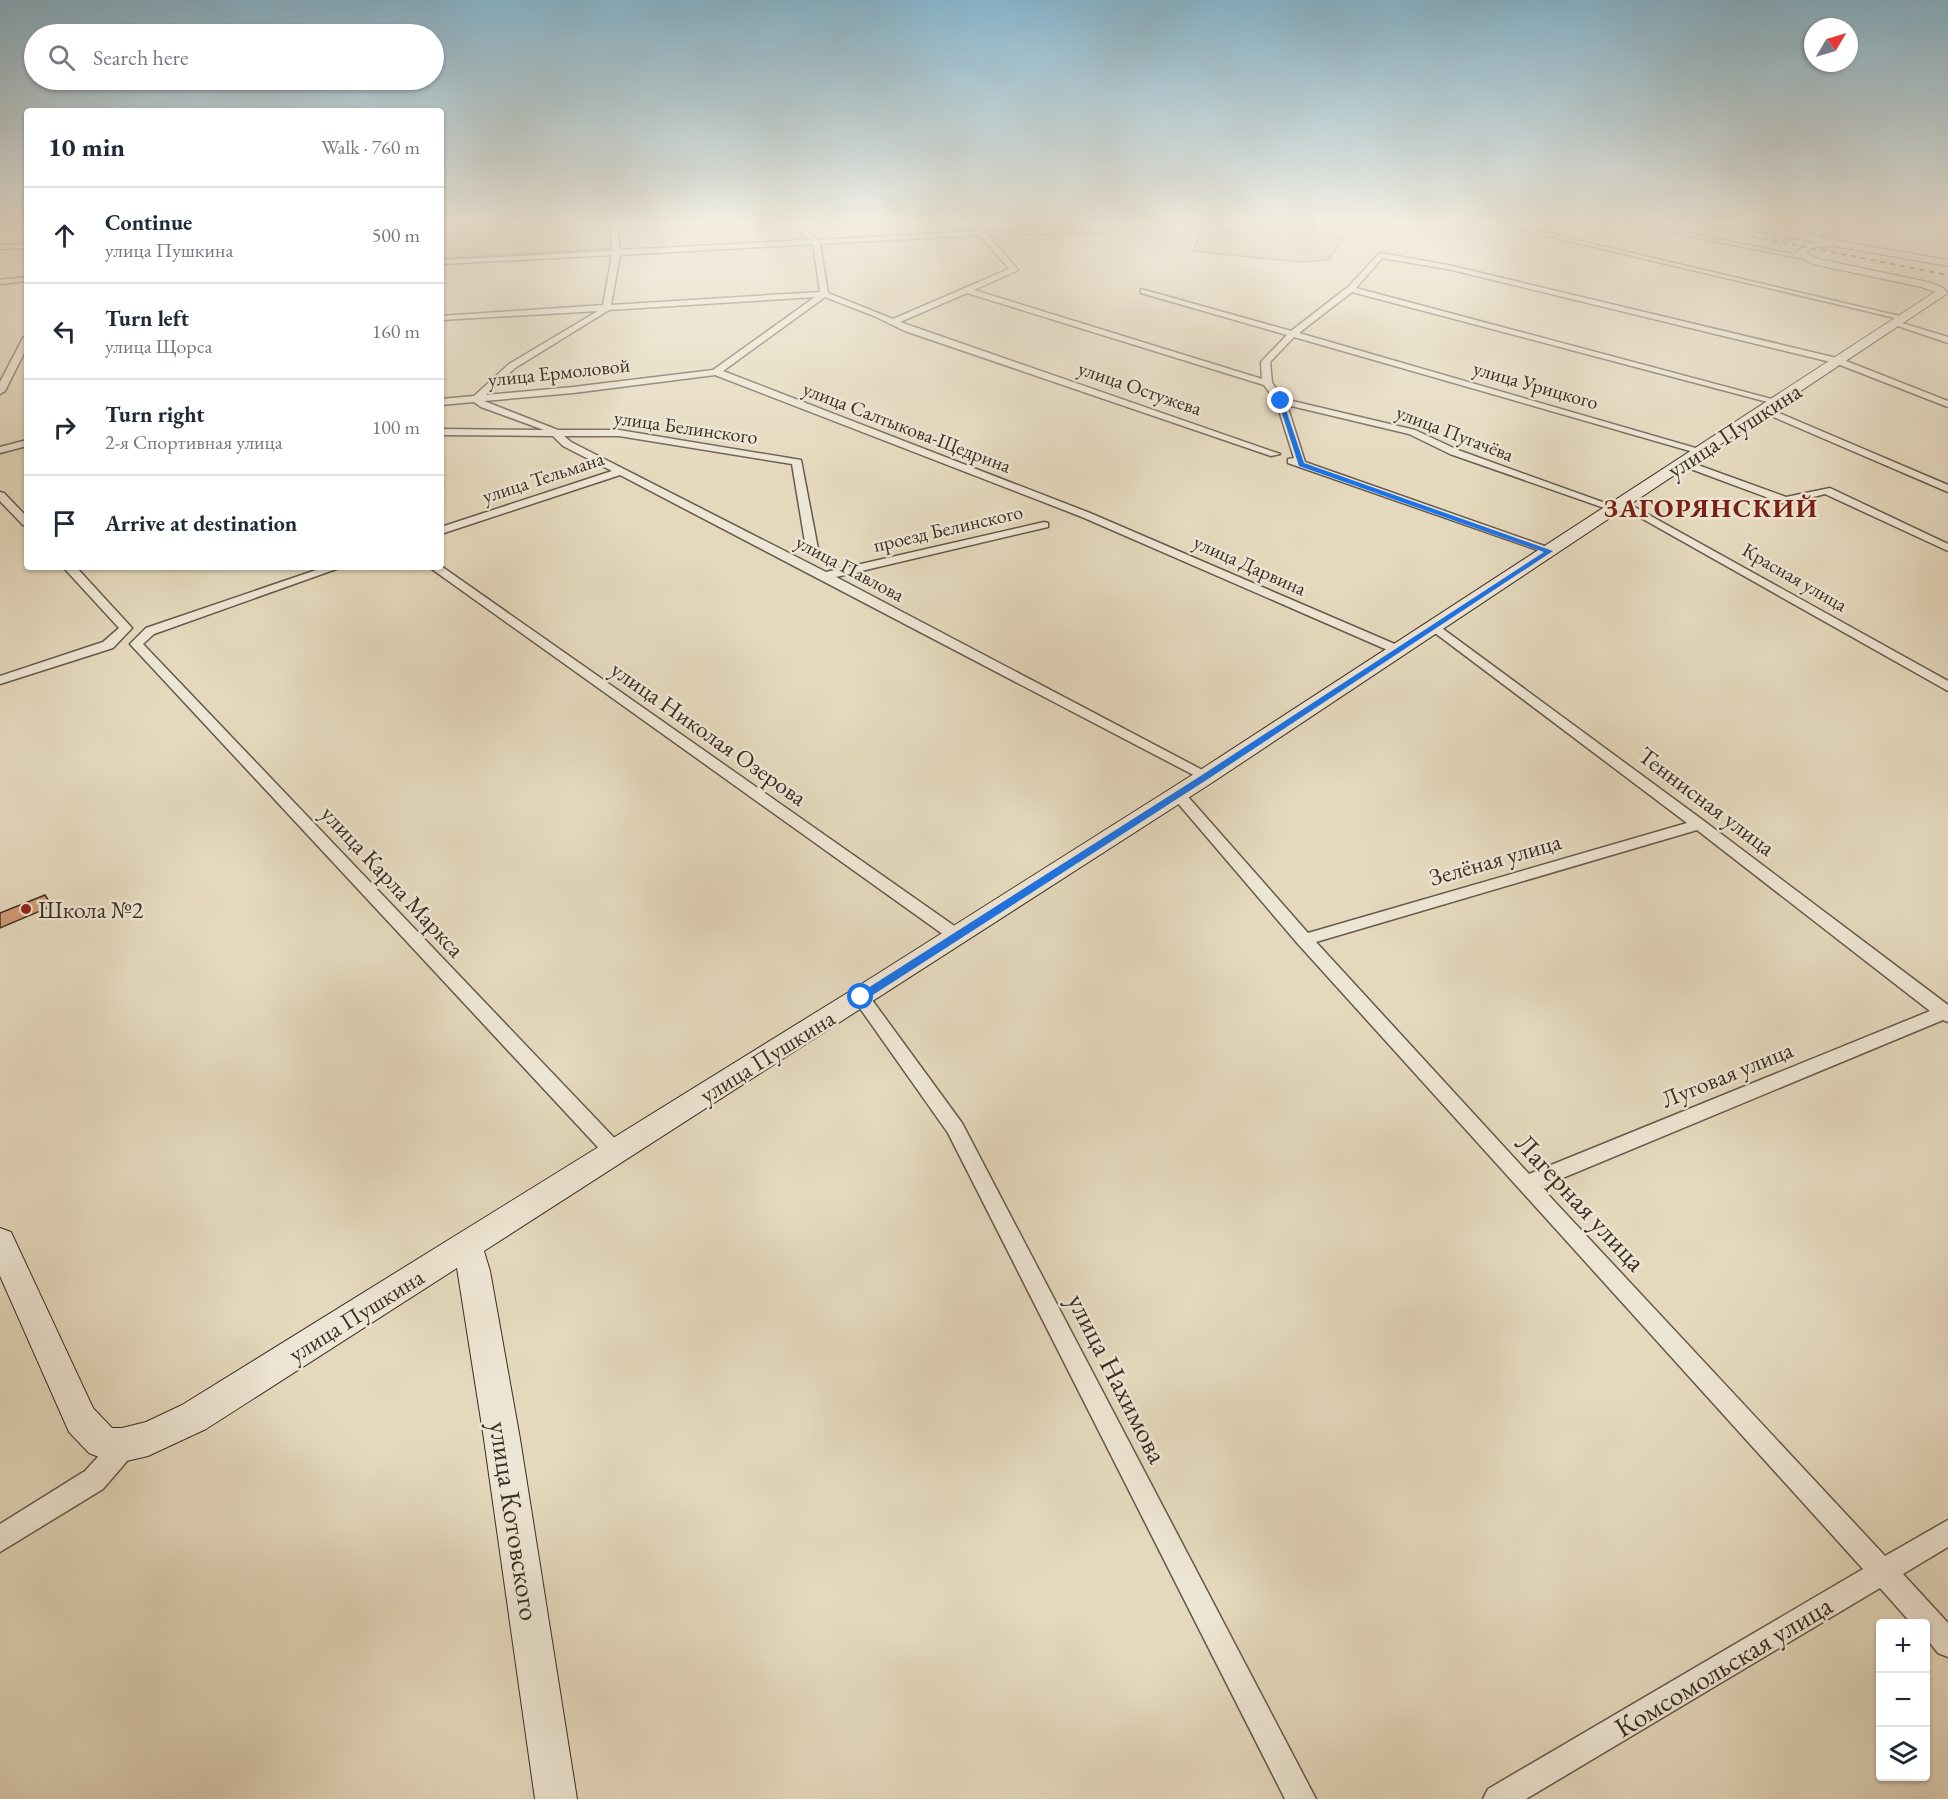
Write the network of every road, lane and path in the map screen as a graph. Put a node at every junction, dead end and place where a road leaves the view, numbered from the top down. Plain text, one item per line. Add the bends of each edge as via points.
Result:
1 (636, 307) edge
2 (806, 307) edge
3 (856, 307) edge
4 (929, 307) edge
5 (1020, 307) edge
6 (1195, 307) edge
7 (1327, 307) edge
8 (1419, 307) edge
9 (1614, 307) edge
10 (1843, 307) edge
11 (1922, 307) edge
12 (606, 309) junction
13 (444, 318) edge
14 (1901, 321) junction
15 (893, 322) junction
16 (1293, 333) junction
17 (1948, 340) edge
18 (24, 345) edge
19 (1838, 361) junction
20 (716, 372) junction
21 (1267, 383) junction
22 (0, 391) edge
23 (476, 399) junction
24 (1281, 401) junction
25 (444, 402) edge
26 (1778, 402) junction
27 (1948, 404) edge
28 (1765, 410) junction
29 (444, 432) edge
30 (555, 432) junction
31 (24, 444) edge
32 (0, 450) edge
33 (1701, 451) junction
34 (1275, 454) dead end
35 (1684, 462) junction
36 (623, 471) junction
37 (1948, 489) edge
38 (0, 495) edge
39 (1618, 506) junction
40 (1086, 515) joint
41 (24, 520) edge
42 (1044, 525) dead end
43 (444, 530) edge
44 (1948, 548) edge
45 (1549, 551) junction
46 (813, 554) dead end
47 (72, 570) edge
48 (327, 570) edge
49 (439, 570) edge
50 (825, 576) junction
51 (1435, 627) junction
52 (1399, 651) junction
53 (0, 680) edge
54 (1948, 687) edge
55 (1205, 777) junction
56 (1178, 794) junction
57 (1699, 824) junction
58 (957, 936) junction
59 (1304, 940) junction
60 (861, 997) junction
61 (1947, 1013) edge
62 (614, 1151) junction
63 (1526, 1184) junction
64 (0, 1241) edge
65 (467, 1245) junction
66 (124, 1446) junction
67 (1948, 1533) edge
68 (0, 1539) edge
69 (1884, 1570) junction
70 (1948, 1642) edge
71 (556, 1799) edge
72 (1301, 1799) edge
73 (1498, 1799) edge

1 - 12 street
2 - 20 street
3 - 15 street, улица Остужева
4 - 15 street
5 - 21 street
6 - 16 street, улица Урицкого
7 - 16 street
8 - 26 street
9 - 19 street
10 - 14 street
11 - 14 main road, улица Пушкина
12 - 13 street
12 - 23 street via 512,366
14 - 17 street
14 - 19 main road, улица Пушкина
15 - 34 street, улица Остужева
16 - 21 street via 1265,362
16 - 33 street, улица Урицкого
18 - 22 street via 12,358
19 - 26 main road, улица Пушкина
19 - 27 street
20 - 23 street, улица Ермоловой
20 - 40 street, улица Салтыкова-Щедрина
21 - 24 street
23 - 25 street, улица Ермоловой
23 - 30 street, улица Павлова
24 - 39 street, улица Пугачёва via 1412,432 1454,452
24 - 45 street via 1296,463
26 - 28 main road, улица Пушкина
28 - 33 main road, улица Пушкина
28 - 37 street
29 - 30 street, улица Белинского
30 - 36 street, улица Павлова via 567,444
30 - 46 street, улица Белинского via 620,433 797,462
31 - 32 street
33 - 35 main road, улица Пушкина
35 - 39 main road, улица Пушкина
35 - 44 street via 1785,501 1826,490
36 - 43 street, улица Тельмана
36 - 50 street, улица Павлова
38 - 41 street
39 - 45 main road, улица Пушкина
39 - 54 street, Красная улица
40 - 52 street, улица Дарвина
42 - 50 street, проезд Белинского
45 - 51 main road, улица Пушкина
47 - 53 street via 126,628 108,645
48 - 62 street, улица Карла Маркса via 150,631 136,644
49 - 58 street, улица Николая Озерова
50 - 55 street, улица Павлова
51 - 52 main road, улица Пушкина
51 - 57 street, Теннисная улица
52 - 55 main road, улица Пушкина
55 - 56 main road, улица Пушкина
56 - 58 main road, улица Пушкина
56 - 59 street, Лагерная улица
57 - 59 street, Зелёная улица
57 - 61 street, Теннисная улица
58 - 60 main road, улица Пушкина
59 - 63 street, Лагерная улица
60 - 62 main road, улица Пушкина
60 - 72 street, улица Нахимова via 955,1128
61 - 63 street, Луговая улица
62 - 65 main road, улица Пушкина
63 - 69 street, Лагерная улица
64 - 66 main road via 81,1420 101,1441
65 - 66 main road, улица Пушкина via 194,1417
65 - 71 main road, улица Котовского via 502,1439
66 - 68 street via 94,1480
67 - 69 street, Комсомольская улица
69 - 70 street, Лагерная улица
69 - 73 street, Комсомольская улица

